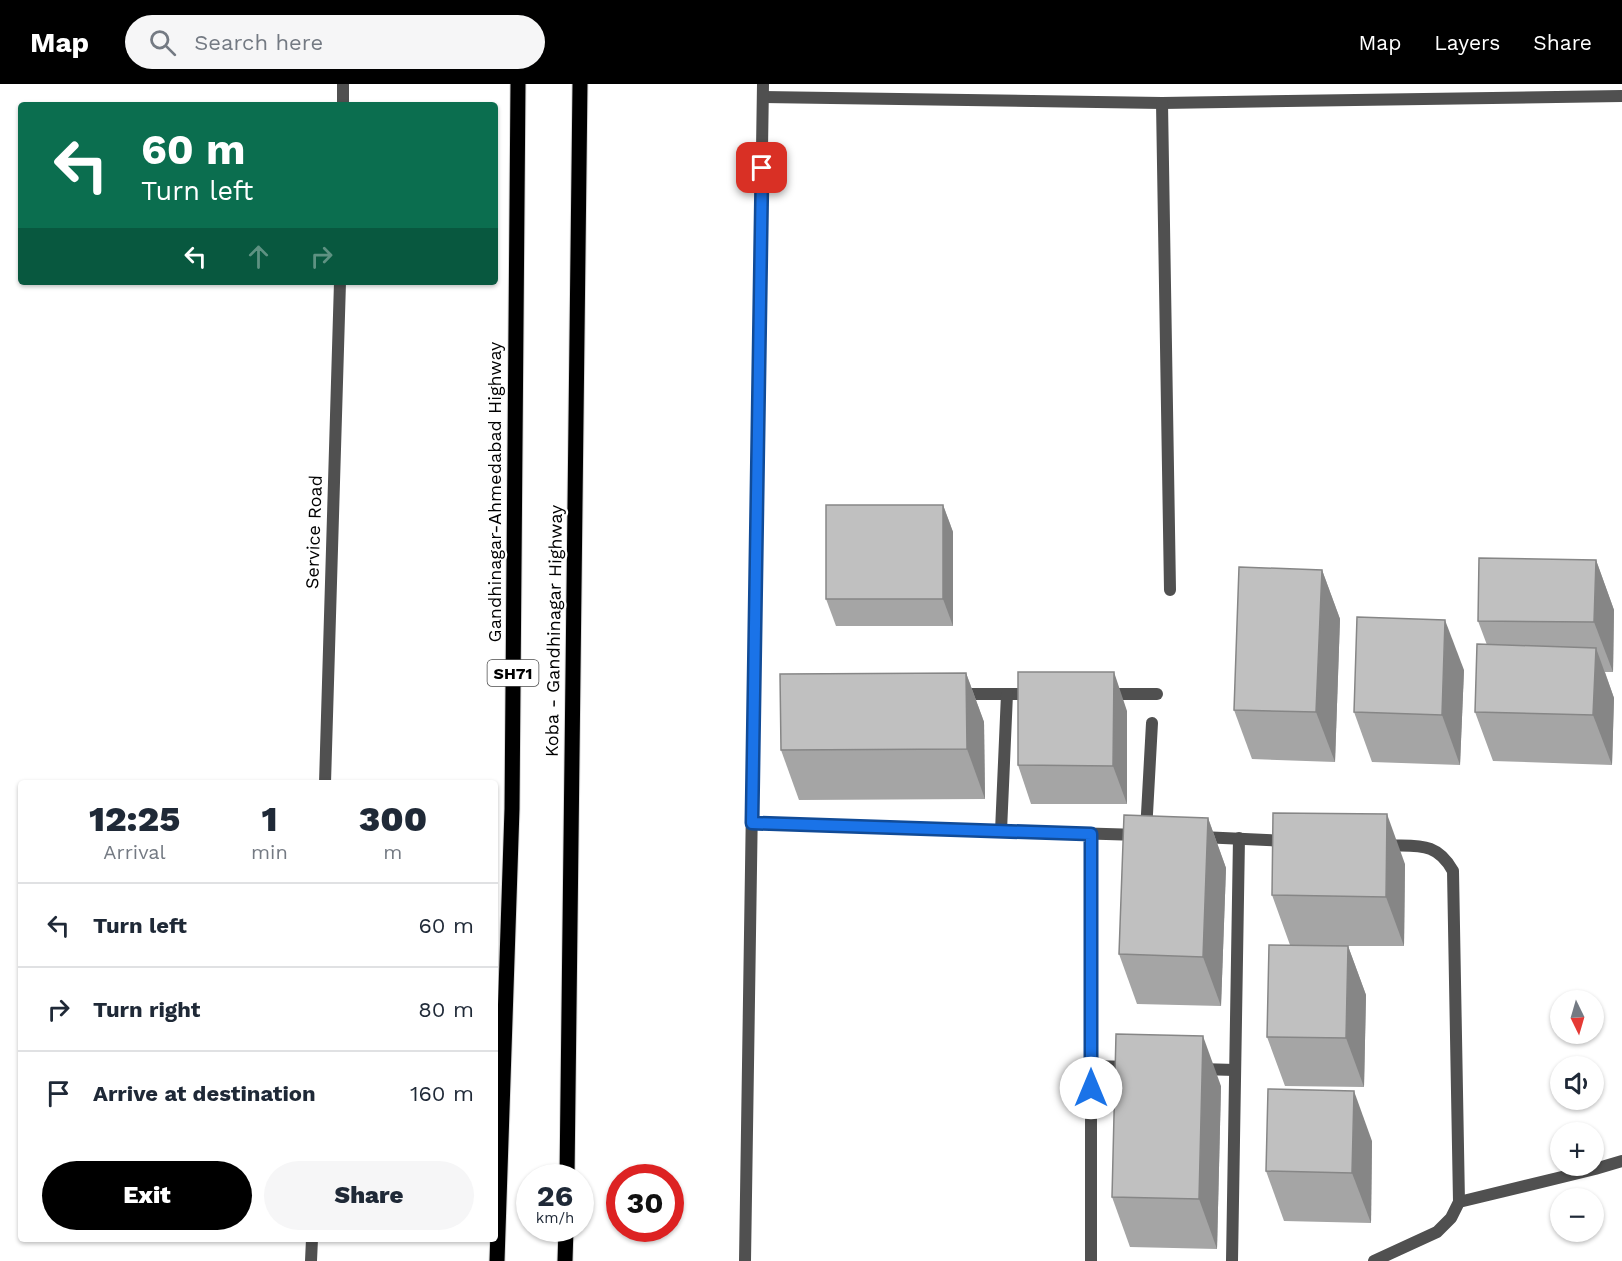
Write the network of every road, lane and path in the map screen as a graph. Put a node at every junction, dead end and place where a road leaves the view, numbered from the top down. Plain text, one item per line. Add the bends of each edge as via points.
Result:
1 (343, 84) edge
2 (518, 84) edge
3 (580, 84) edge
4 (763, 90) edge
5 (1622, 96) edge
6 (343, 102) edge
7 (1162, 103) junction
8 (340, 285) edge
9 (1170, 590) dead end
10 (948, 694) edge
11 (1007, 694) junction
12 (1041, 694) edge
13 (1099, 694) edge
14 (1157, 694) dead end
15 (1152, 723) dead end
16 (325, 780) edge
17 (752, 823) junction
18 (1001, 831) junction
19 (1091, 834) junction
20 (1193, 837) edge
21 (1239, 838) junction
22 (1297, 841) edge
23 (1366, 844) edge
24 (1091, 1066) junction
25 (1146, 1067) edge
26 (1191, 1069) edge
27 (1235, 1070) junction
28 (1622, 1161) edge
29 (567, 1164) edge
30 (1459, 1202) junction
31 (498, 1231) edge
32 (312, 1242) edge
33 (498, 1242) edge
34 (566, 1242) edge
35 (311, 1261) edge
36 (497, 1261) edge
37 (566, 1261) edge
38 (745, 1261) edge
39 (1091, 1261) edge
40 (1232, 1261) edge
41 (1374, 1261) edge

1 - 6 street
2 - 31 main road, Gandhinagar-Ahmedabad Highway / SH71 via 512,809
3 - 29 main road, Koba - Gandhinagar Highway
4 - 7 street
4 - 17 street
5 - 7 street
7 - 9 street
8 - 16 street, Service Road
10 - 11 street
11 - 12 street
11 - 18 street
13 - 14 street
15 - 19 street via 1152,836
17 - 18 street
17 - 38 street
18 - 19 street
19 - 24 street
20 - 21 street
21 - 22 street
21 - 27 street
23 - 30 street via 1436,850 1453,871
24 - 25 street
24 - 39 street
26 - 27 street
27 - 40 street
28 - 30 street
30 - 41 street via 1451,1218 1437,1232
32 - 35 street
33 - 36 main road, Gandhinagar-Ahmedabad Highway / SH71
34 - 37 main road

